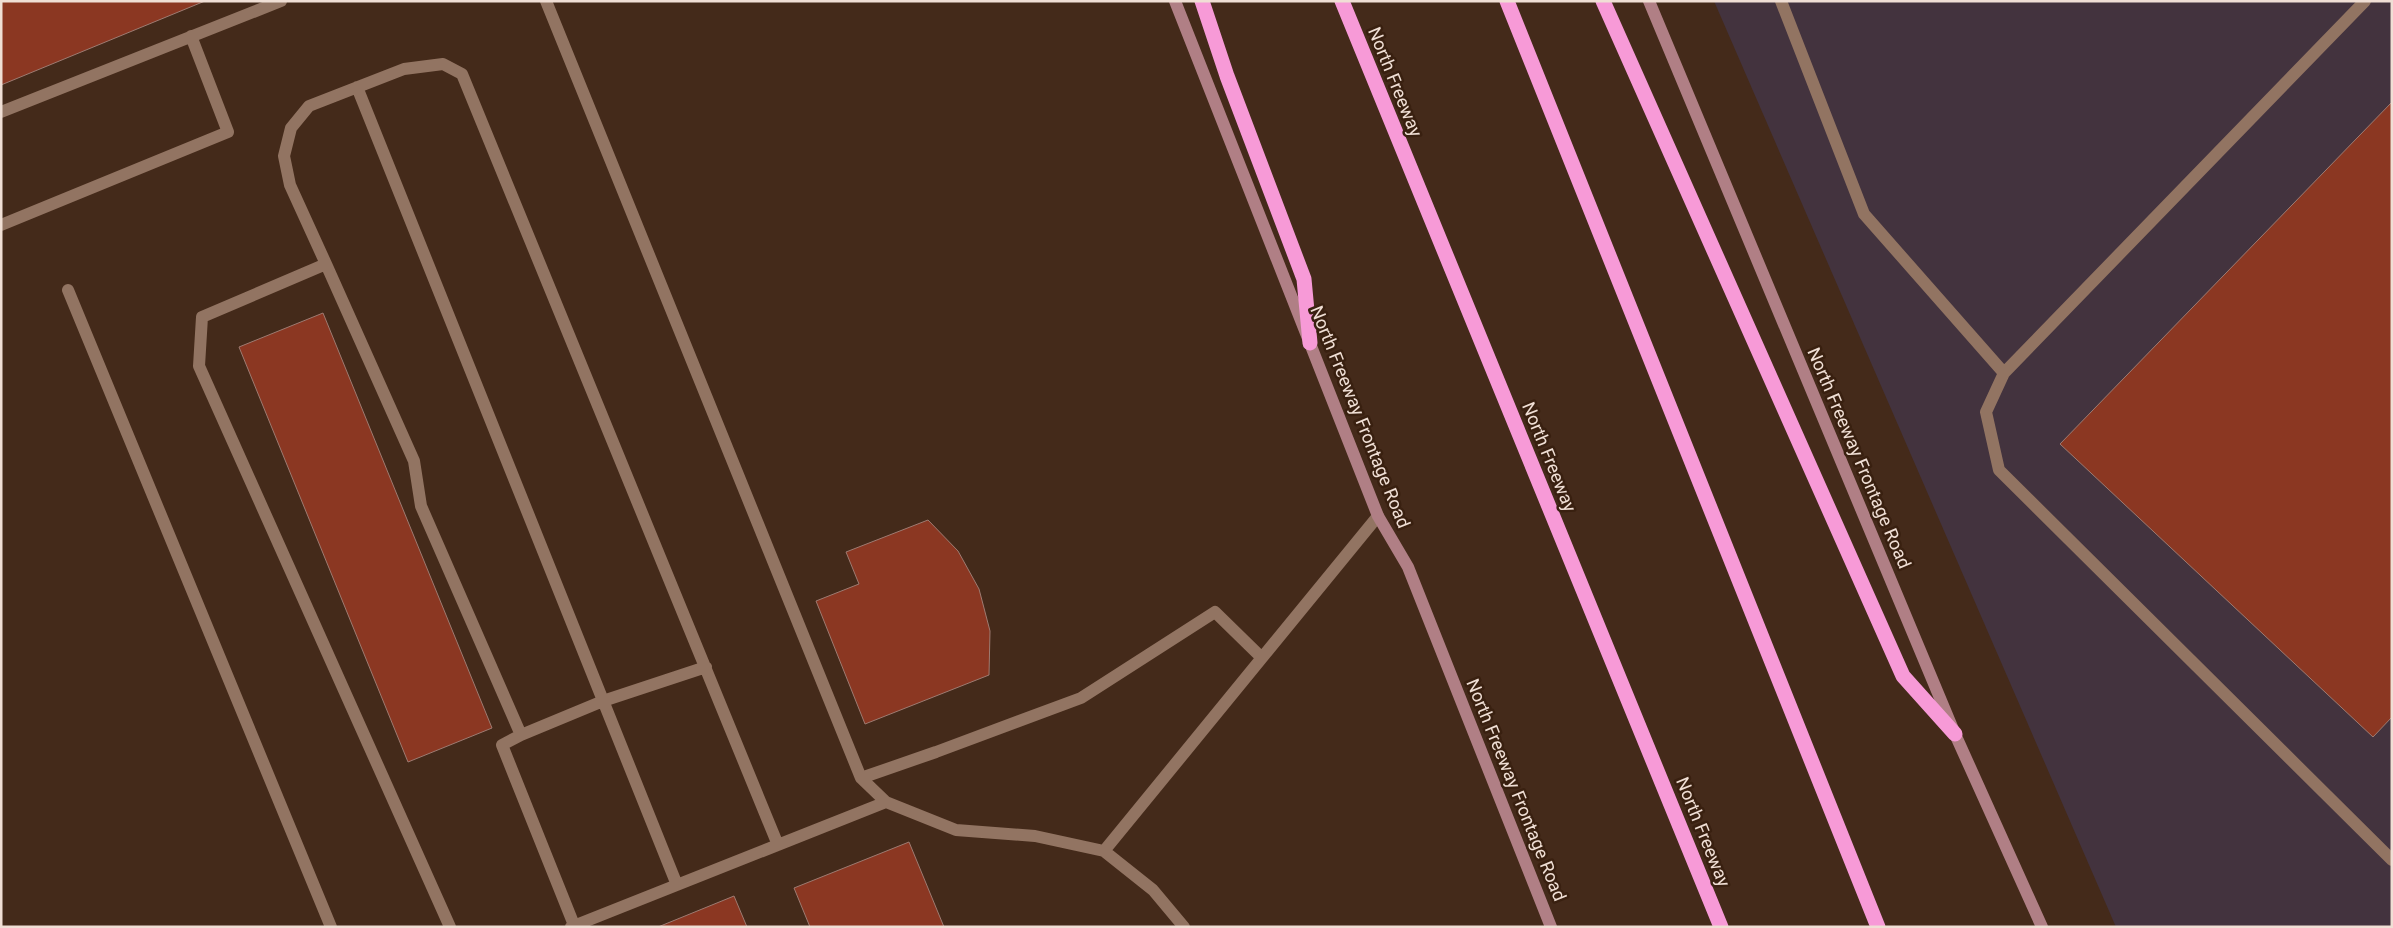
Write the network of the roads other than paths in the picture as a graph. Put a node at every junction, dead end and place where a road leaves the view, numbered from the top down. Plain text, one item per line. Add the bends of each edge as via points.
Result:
1 (281, 1) edge
2 (546, 1) edge
3 (1175, 1) edge
4 (1202, 1) edge
5 (1342, 1) edge
6 (1507, 1) edge
7 (1603, 1) edge
8 (1649, 1) edge
9 (1781, 1) edge
10 (2365, 1) edge
11 (191, 36) junction
12 (357, 87) junction
13 (1, 112) edge
14 (1, 225) edge
15 (326, 264) junction
16 (68, 290) dead end
17 (1310, 343) junction
18 (2004, 373) junction
19 (1378, 516) junction
20 (1261, 657) junction
21 (706, 667) junction
22 (603, 701) junction
23 (1955, 734) junction
24 (521, 735) junction
25 (861, 778) junction
26 (886, 802) junction
27 (778, 845) junction
28 (1104, 851) junction
29 (2392, 860) edge
30 (677, 885) junction
31 (573, 926) edge
32 (331, 927) edge
33 (450, 927) edge
34 (1184, 927) edge
35 (1551, 927) edge
36 (1721, 927) edge
37 (1878, 927) edge
38 (2042, 927) edge

1 - 11 lane
2 - 25 lane
3 - 17 main road, North Freeway Frontage Road
4 - 17 highway via 1304,278
5 - 36 highway, North Freeway
6 - 37 highway
7 - 23 highway via 1903,676
8 - 23 main road, North Freeway Frontage Road
9 - 18 lane via 1864,214
10 - 18 lane
11 - 13 lane
11 - 14 lane via 228,132
12 - 15 lane via 309,106 292,128 284,156 290,185
12 - 21 lane via 404,69 443,64 462,74
12 - 22 lane
15 - 24 lane via 414,461 420,506
15 - 33 lane via 202,317 199,366
16 - 32 lane
17 - 19 main road, North Freeway Frontage Road
18 - 29 lane via 1986,412 1999,470
19 - 20 lane
19 - 35 main road, North Freeway Frontage Road via 1408,567
20 - 25 lane via 1215,612 1081,698
20 - 28 lane
21 - 22 lane
21 - 27 lane
22 - 24 lane
22 - 30 lane
23 - 38 main road, North Freeway Frontage Road
24 - 31 lane via 502,745
25 - 26 lane
26 - 27 lane
26 - 28 lane via 956,830 1036,836
27 - 30 lane
28 - 34 lane via 1153,890
30 - 31 lane

